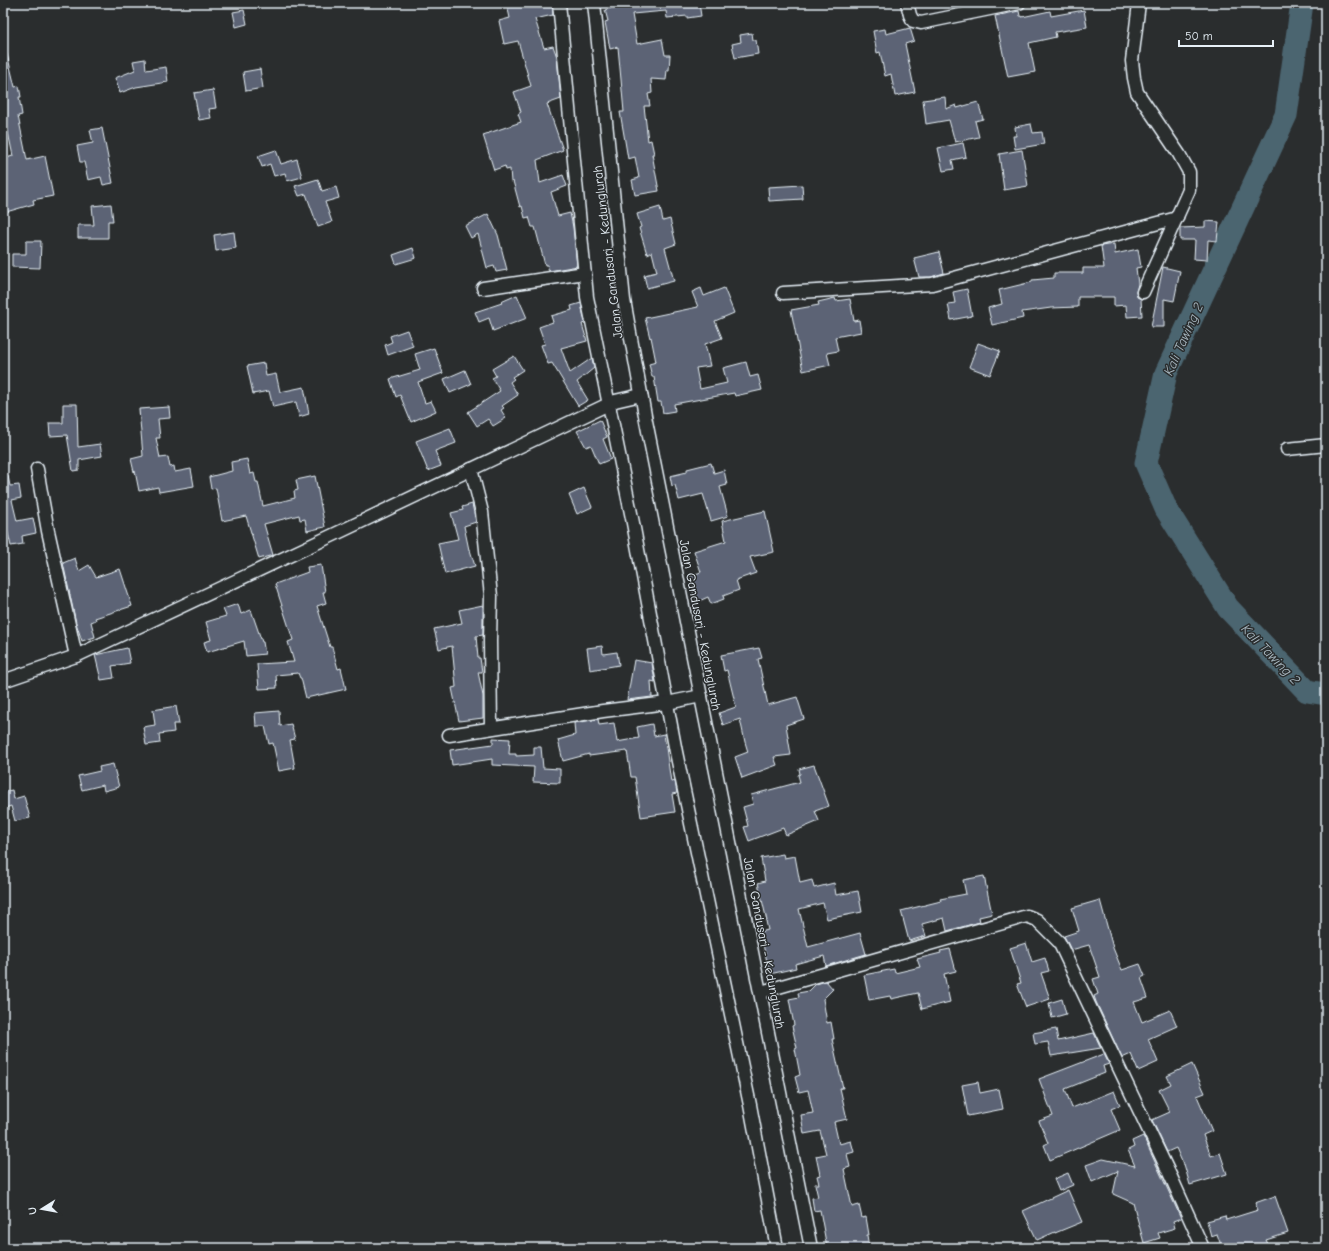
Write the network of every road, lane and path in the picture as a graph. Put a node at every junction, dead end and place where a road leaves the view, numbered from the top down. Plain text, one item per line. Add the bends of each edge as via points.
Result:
1 (559, 3) edge
2 (594, 3) edge
3 (907, 3) edge
4 (1019, 3) edge
5 (1138, 3) edge
6 (1177, 218) junction
7 (585, 273) junction
8 (483, 288) dead end
9 (1144, 292) dead end
10 (783, 293) dead end
11 (641, 395) junction
12 (612, 402) junction
13 (1326, 445) edge
14 (1287, 449) dead end
15 (37, 469) dead end
16 (472, 469) junction
17 (76, 656) junction
18 (3, 681) edge
19 (701, 696) junction
20 (669, 703) junction
21 (491, 728) junction
22 (450, 735) dead end
23 (761, 992) junction
24 (777, 1248) edge
25 (811, 1248) edge
26 (1203, 1248) edge

1 - 7 street
2 - 11 street, Jalan Gandusari - Kedunglurah via 624,300
3 - 4 street via 913,21 921,23
5 - 6 street via 1132,61 1138,92 1189,172 1189,190
6 - 9 street
6 - 10 street via 932,284
7 - 8 street
7 - 12 street via 587,296
11 - 12 street
11 - 19 street, Jalan Gandusari - Kedunglurah
12 - 16 street
12 - 20 street
13 - 14 street
15 - 17 street
16 - 17 street
16 - 21 street via 482,512 490,596
17 - 18 street
19 - 20 street
19 - 23 street, Jalan Gandusari - Kedunglurah
20 - 21 street
20 - 24 street via 676,752 750,1105
21 - 22 street
23 - 25 street, Jalan Gandusari - Kedunglurah
23 - 26 street via 1027,916 1037,920 1059,942

